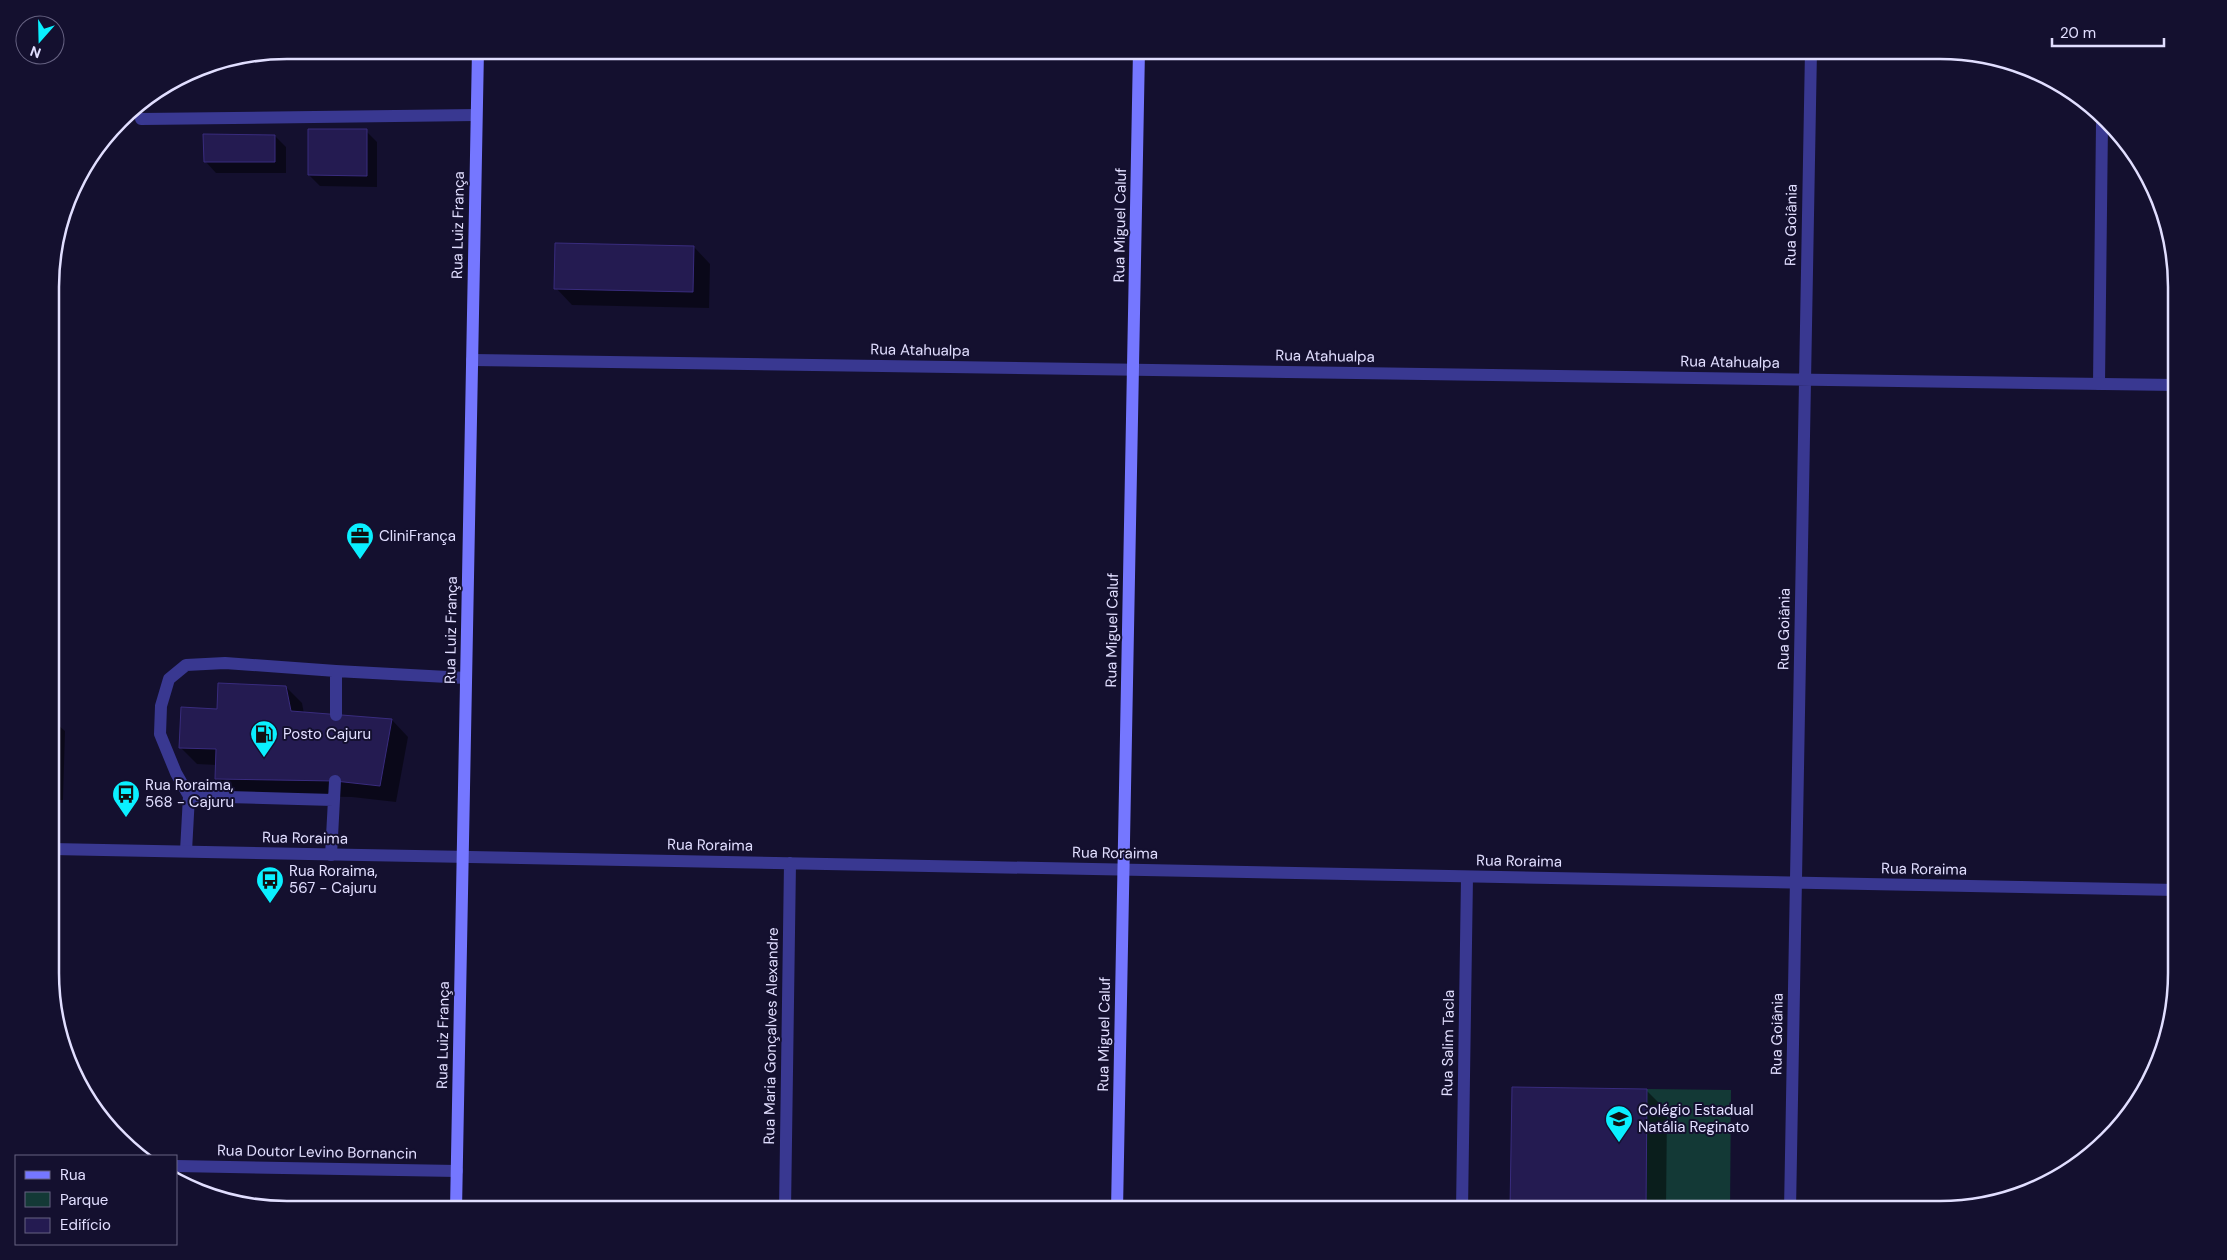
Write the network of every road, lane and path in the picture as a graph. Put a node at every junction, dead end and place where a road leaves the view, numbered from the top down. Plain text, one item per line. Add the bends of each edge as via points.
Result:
1 (478, 59) edge
2 (1139, 59) edge
3 (1811, 59) edge
4 (476, 115) junction
5 (141, 119) dead end
6 (2102, 127) edge
7 (472, 360) junction
8 (1133, 369) junction
9 (1805, 380) junction
10 (2099, 384) junction
11 (2168, 386) edge
12 (336, 672) junction
13 (466, 678) junction
14 (336, 715) dead end
15 (335, 781) dead end
16 (189, 796) junction
17 (333, 800) junction
18 (59, 849) edge
19 (186, 851) junction
20 (331, 855) junction
21 (463, 857) junction
22 (790, 863) junction
23 (1123, 870) junction
24 (1467, 877) junction
25 (1796, 882) junction
26 (2168, 890) edge
27 (178, 1166) edge
28 (457, 1171) junction
29 (456, 1201) edge
30 (785, 1201) edge
31 (1117, 1201) edge
32 (1462, 1201) edge
33 (1790, 1201) edge

1 - 4 main road, Rua Luiz França
2 - 8 main road, Rua Miguel Caluf
3 - 9 street, Rua Goiânia
4 - 5 street
4 - 7 main road, Rua Luiz França
6 - 10 street
7 - 8 street, Rua Atahualpa
7 - 13 main road, Rua Luiz França
8 - 9 street, Rua Atahualpa
8 - 23 main road, Rua Miguel Caluf
9 - 10 street, Rua Atahualpa
9 - 25 street, Rua Goiânia
10 - 11 street, Rua Atahualpa
12 - 13 street
12 - 14 street
12 - 16 street via 226,663 186,664 169,679 161,706 160,734
13 - 21 main road, Rua Luiz França
15 - 17 street
16 - 17 street
16 - 19 street
17 - 20 street
18 - 19 street, Rua Roraima
19 - 20 street, Rua Roraima
20 - 21 street, Rua Roraima
21 - 22 street, Rua Roraima
21 - 28 main road, Rua Luiz França
22 - 23 street, Rua Roraima
22 - 30 street, Rua Maria Gonçalves Alexandre
23 - 24 street, Rua Roraima
23 - 31 main road, Rua Miguel Caluf
24 - 25 street, Rua Roraima
24 - 32 street, Rua Salim Tacla
25 - 26 street, Rua Roraima
25 - 33 street, Rua Goiânia
27 - 28 street, Rua Doutor Levino Bornancin
28 - 29 main road, Rua Luiz França

